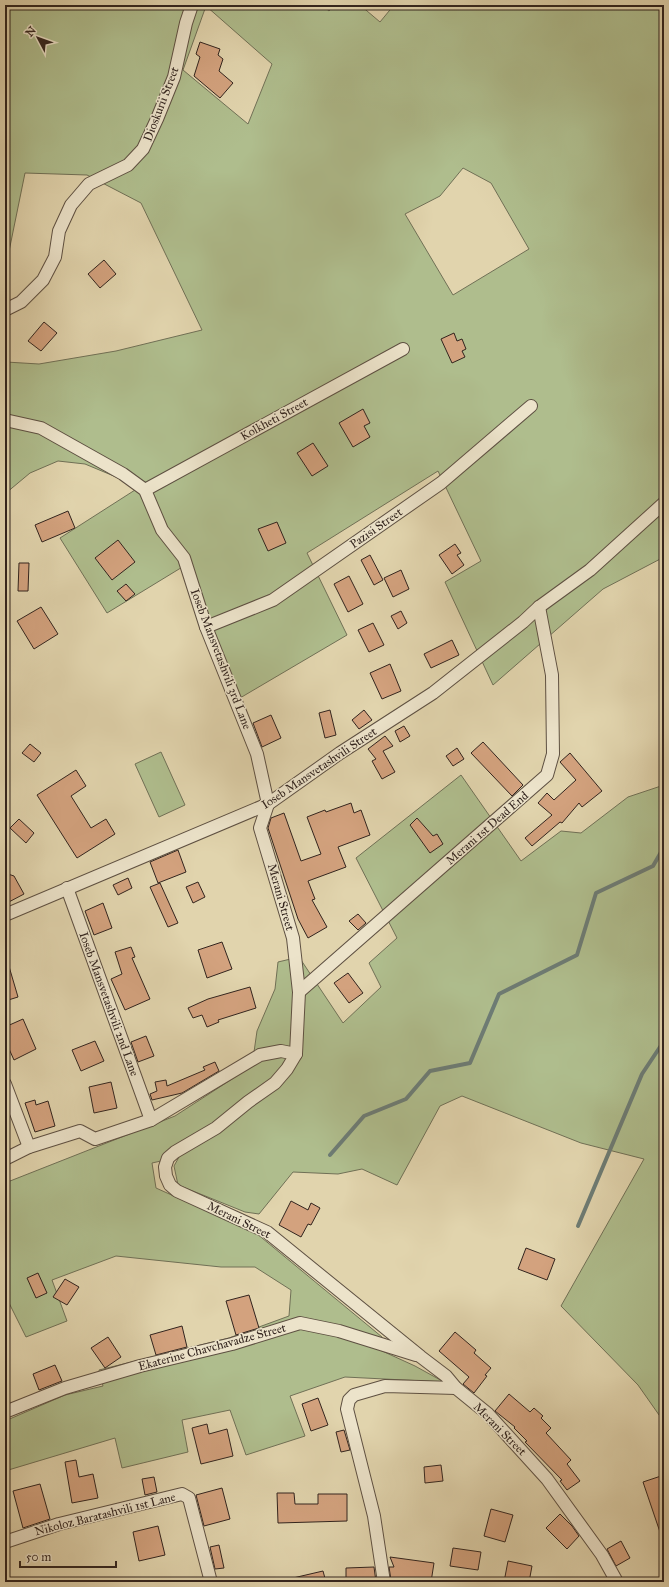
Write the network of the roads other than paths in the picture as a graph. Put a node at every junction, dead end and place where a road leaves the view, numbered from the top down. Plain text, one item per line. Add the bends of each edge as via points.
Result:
1 (192, 5) edge
2 (5, 310) edge
3 (403, 349) dead end
4 (531, 406) dead end
5 (5, 420) edge
6 (145, 490) junction
7 (664, 503) edge
8 (539, 607) junction
9 (206, 627) junction
10 (268, 804) junction
11 (67, 888) junction
12 (5, 915) edge
13 (299, 992) junction
14 (296, 1054) junction
15 (5, 1084) edge
16 (151, 1120) junction
17 (29, 1147) junction
18 (5, 1159) edge
19 (421, 1357) junction
20 (456, 1388) junction
21 (5, 1412) edge
22 (5, 1542) edge
23 (211, 1582) edge
24 (384, 1582) edge
25 (617, 1582) edge

1 - 2 street, Dioskurii Street via 174,77 143,150 128,165 88,184 71,205 59,231 55,257 43,280 21,302
3 - 6 street, Kolkheti Street
4 - 9 street, Pazisi Street via 441,483 273,600
5 - 6 street, Ioseb Mansvetashvili 3rd Lane via 42,428 124,474
6 - 9 street, Ioseb Mansvetashvili 3rd Lane via 162,530 184,558
7 - 8 street, Ioseb Mansvetashvili Street via 590,570
8 - 10 street, Ioseb Mansvetashvili Street via 433,693 340,753
8 - 13 street, Merani 1st Dead End via 552,675 553,754 547,775
9 - 10 street, Ioseb Mansvetashvili 3rd Lane via 257,754
10 - 11 street, Ioseb Mansvetashvili Street
10 - 13 street, Merani Street via 260,828 293,938
11 - 12 street, Ioseb Mansvetashvili Street
11 - 16 street, Ioseb Mansvetashvili 2nd Lane
13 - 14 street, Merani Street
14 - 16 street via 281,1051 260,1055
14 - 19 street, Merani Street via 275,1083 216,1128 168,1158 166,1176 177,1191 267,1232
15 - 17 street
16 - 17 street via 95,1139 80,1131
17 - 18 street
19 - 20 street, Merani Street via 446,1376
19 - 21 street, Ekaterine Chavchavadze Street via 339,1331 300,1323 232,1344 140,1366 65,1388
20 - 24 street via 385,1386 354,1395 348,1400 347,1409 374,1516
20 - 25 street, Merani Street via 488,1414 547,1479 602,1555
22 - 23 street, Nikoloz Baratashvili 1st Lane via 59,1524 182,1494 189,1498

